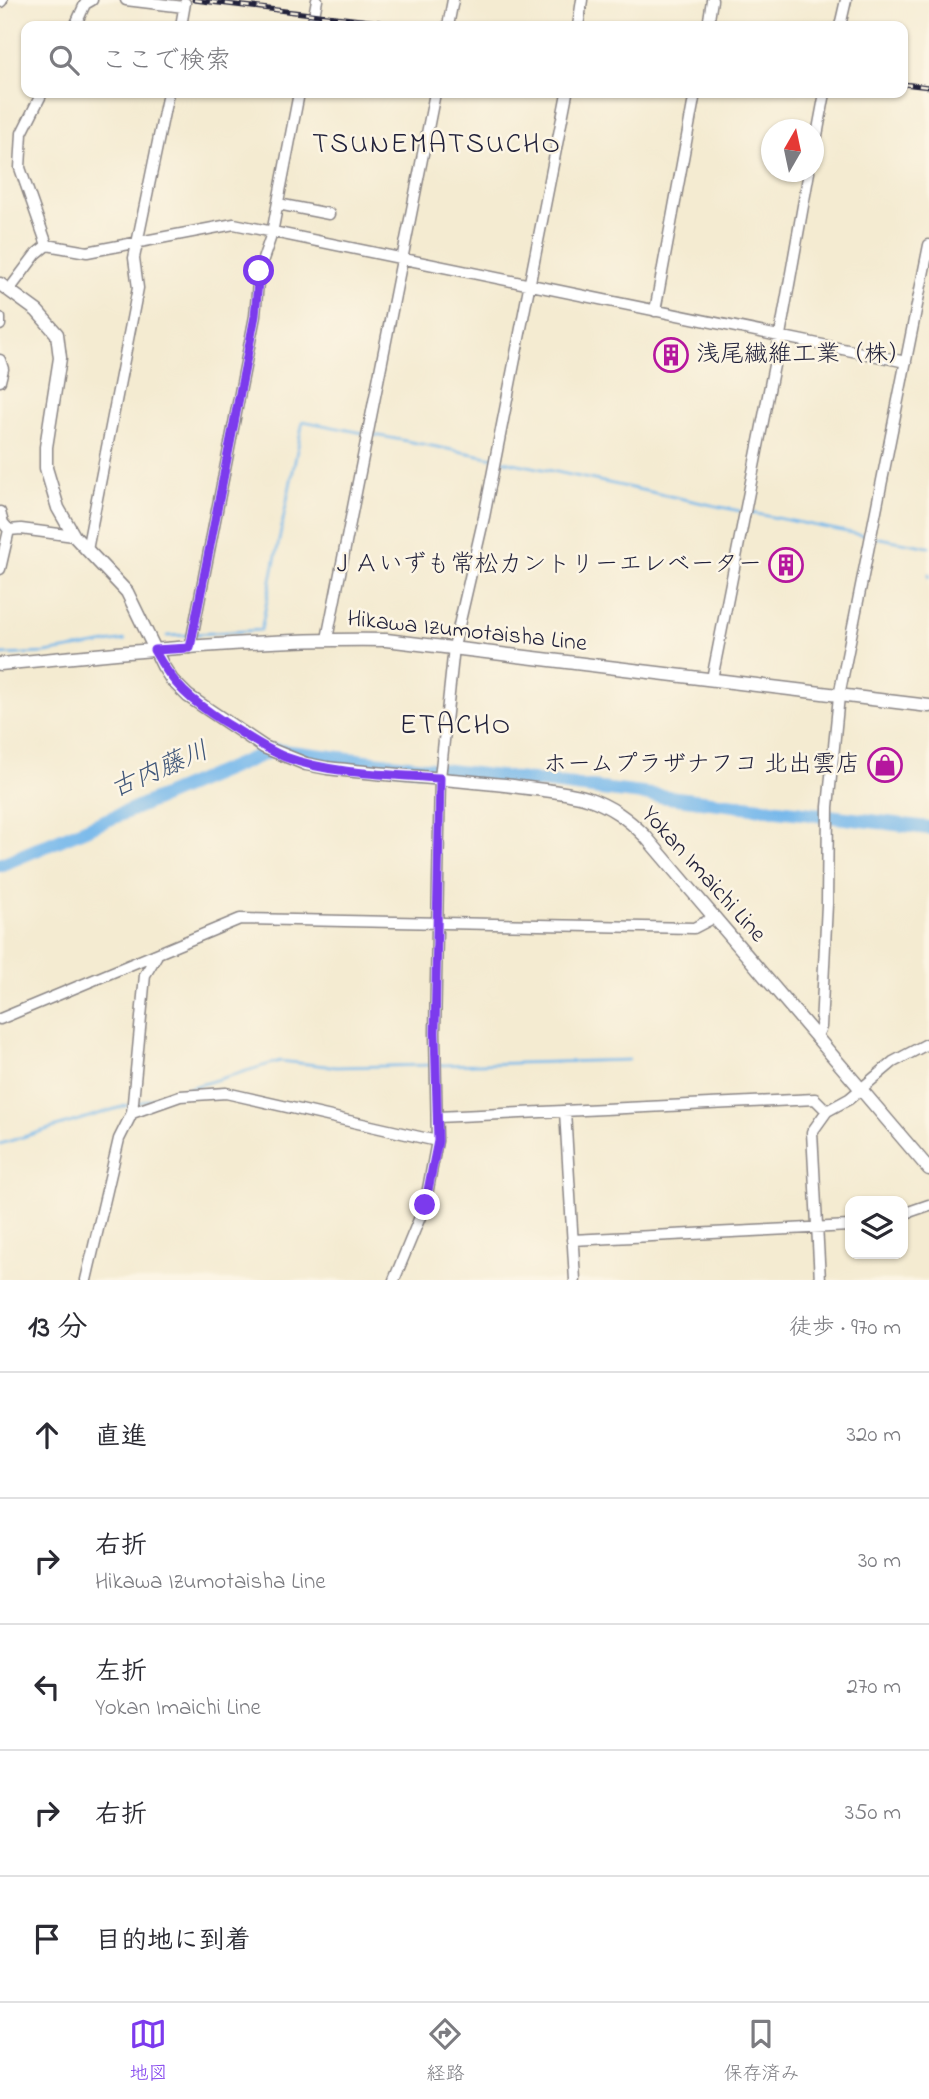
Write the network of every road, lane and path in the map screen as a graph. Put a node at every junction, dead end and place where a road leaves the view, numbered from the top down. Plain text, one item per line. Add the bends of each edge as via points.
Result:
1 (92, 0) edge
2 (125, 0) edge
3 (317, 0) edge
4 (453, 0) edge
5 (582, 0) edge
6 (712, 0) edge
7 (846, 0) edge
8 (185, 4) edge
9 (77, 21) edge
10 (313, 21) edge
11 (449, 21) edge
12 (579, 21) edge
13 (709, 21) edge
14 (841, 21) edge
15 (40, 98) edge
16 (167, 98) edge
17 (298, 98) edge
18 (434, 98) edge
19 (566, 98) edge
20 (694, 98) edge
21 (824, 98) edge
22 (820, 119) edge
23 (807, 182) edge
24 (278, 204) junction
25 (329, 214) dead end
26 (272, 233) junction
27 (136, 244) junction
28 (47, 245) junction
29 (929, 245) edge
30 (402, 259) junction
31 (528, 285) junction
32 (5, 287) edge
33 (655, 311) junction
34 (0, 318) edge
35 (0, 325) edge
36 (780, 335) junction
37 (0, 360) edge
38 (906, 362) junction
39 (0, 381) edge
40 (0, 512) edge
41 (9, 530) junction
42 (74, 536) junction
43 (87, 550) junction
44 (0, 569) edge
45 (327, 639) junction
46 (454, 647) junction
47 (190, 648) junction
48 (154, 650) junction
49 (0, 664) edge
50 (712, 679) junction
51 (839, 696) junction
52 (929, 706) edge
53 (440, 778) junction
54 (715, 917) junction
55 (438, 925) junction
56 (157, 955) junction
57 (0, 1019) edge
58 (816, 1038) junction
59 (929, 1043) edge
60 (862, 1087) junction
61 (565, 1111) junction
62 (827, 1111) junction
63 (132, 1113) junction
64 (437, 1116) junction
65 (438, 1141) junction
66 (929, 1169) edge
67 (929, 1205) edge
68 (908, 1212) edge
69 (845, 1226) edge
70 (817, 1228) junction
71 (572, 1240) junction
72 (86, 1280) edge
73 (394, 1280) edge
74 (575, 1280) edge
75 (820, 1280) edge

1 - 9 street
2 - 8 street
3 - 10 street
4 - 11 street
5 - 12 street
6 - 13 street
7 - 14 street
15 - 28 street via 22,133 20,168
16 - 27 street
17 - 24 street
18 - 30 street
19 - 31 street
20 - 33 street
21 - 22 street
23 - 36 street
24 - 25 street
24 - 26 street
26 - 27 street via 234,224
26 - 30 street
26 - 47 street via 259,271 255,316
27 - 28 street via 87,252
27 - 43 street via 138,288
28 - 32 street
29 - 38 street
30 - 31 street
30 - 45 street
31 - 33 street
31 - 46 street
32 - 42 main road, Yokan Imaichi Line via 37,311 57,334 58,377 46,468 58,508
33 - 36 street
34 - 35 street
36 - 38 street
36 - 50 street
37 - 39 street
38 - 51 street
40 - 41 street
41 - 42 street
41 - 44 street
42 - 43 main road, Yokan Imaichi Line
43 - 48 main road, Yokan Imaichi Line via 127,592
45 - 46 main road, Hikawa Izumotaisha Line
45 - 47 main road, Hikawa Izumotaisha Line
46 - 50 main road, Hikawa Izumotaisha Line
46 - 53 street
47 - 48 main road, Hikawa Izumotaisha Line
48 - 49 main road, Hikawa Izumotaisha Line
48 - 53 main road, Yokan Imaichi Line via 188,696 283,756 327,768
50 - 51 main road, Hikawa Izumotaisha Line
51 - 52 main road, Hikawa Izumotaisha Line
51 - 58 street via 828,807 821,1027
53 - 54 main road, Yokan Imaichi Line via 566,793 610,807 645,836
53 - 55 street
54 - 55 street via 694,928
54 - 58 main road, Yokan Imaichi Line
55 - 56 street via 240,919
55 - 64 street
56 - 57 street
56 - 63 street via 145,975
58 - 60 main road, Yokan Imaichi Line
59 - 60 street via 893,1062
60 - 62 street
60 - 66 main road, Yokan Imaichi Line
61 - 62 street via 815,1099
61 - 64 street
61 - 71 street
62 - 70 street via 812,1132
63 - 65 street via 180,1096 226,1093
63 - 72 street via 119,1139
64 - 65 street
65 - 73 street via 425,1205
67 - 68 street
69 - 70 street
70 - 71 street
70 - 75 street
71 - 74 street

